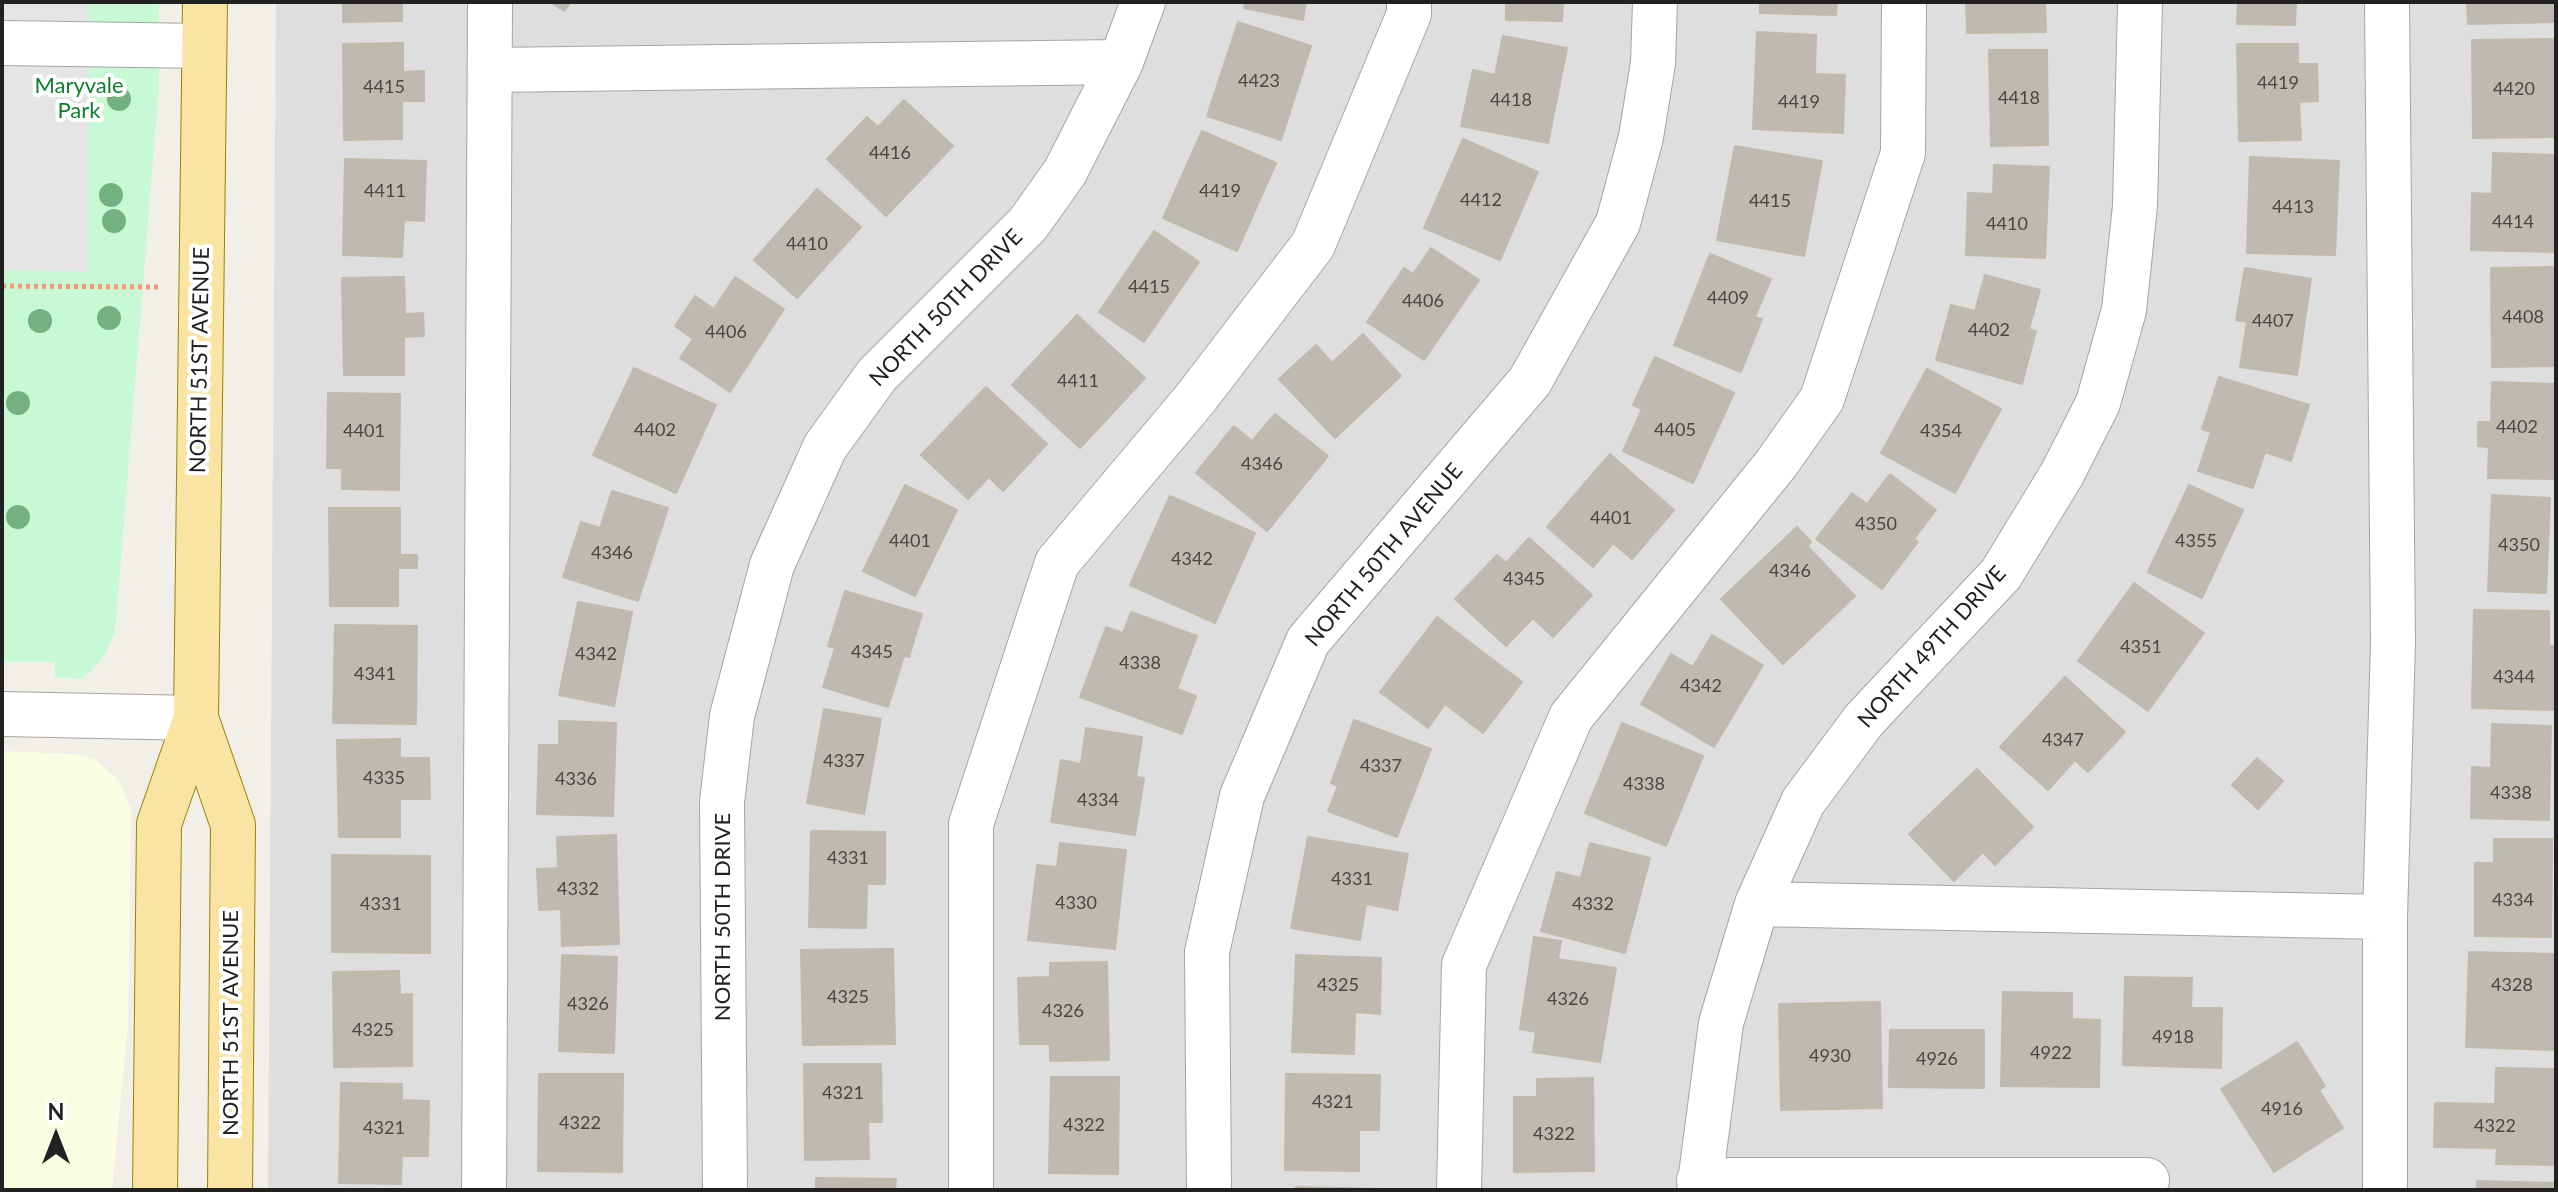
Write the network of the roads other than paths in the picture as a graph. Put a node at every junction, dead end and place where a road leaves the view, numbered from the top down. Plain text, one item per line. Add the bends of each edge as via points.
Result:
1 (205, 2) edge
2 (490, 2) edge
3 (1143, 2) edge
4 (1409, 2) edge
5 (1655, 2) edge
6 (1904, 2) edge
7 (2140, 2) edge
8 (2387, 2) edge
9 (2, 43) edge
10 (204, 46) junction
11 (1121, 62) junction
12 (490, 70) junction
13 (2, 714) edge
14 (196, 718) junction
15 (1757, 904) junction
16 (2385, 917) junction
17 (2147, 1180) dead end
18 (1699, 1185) edge
19 (155, 1190) edge
20 (230, 1190) edge
21 (484, 1190) edge
22 (725, 1190) edge
23 (971, 1190) edge
24 (1209, 1190) edge
25 (1459, 1190) edge
26 (2385, 1190) edge

1 - 10 main road, NORTH 51ST AVENUE
2 - 12 street
3 - 11 street, NORTH 50TH DRIVE
4 - 23 street via 1409,14 1313,245 1195,399 1057,563 971,824
5 - 24 street, NORTH 50TH AVENUE via 1653,63 1641,137 1618,223 1530,381 1308,641 1242,796 1207,952
6 - 25 street via 1903,153 1822,399 1776,464 1571,717 1464,965
7 - 15 street, NORTH 49TH DRIVE via 2132,235 2124,310 2098,403 2001,574 1864,720 1803,802
8 - 16 street via 2393,642
9 - 10 street
10 - 14 main road, NORTH 51ST AVENUE
11 - 12 street
11 - 22 street, NORTH 50TH DRIVE via 1065,172 1028,224 877,375 825,447 772,565 732,716 722,802
12 - 21 street
13 - 14 street
14 - 19 main road, NORTH 51ST AVENUE via 159,824
14 - 20 main road, NORTH 51ST AVENUE via 233,825
15 - 16 street
15 - 18 street, NORTH 49TH DRIVE via 1721,1023
16 - 26 street
17 - 18 street

